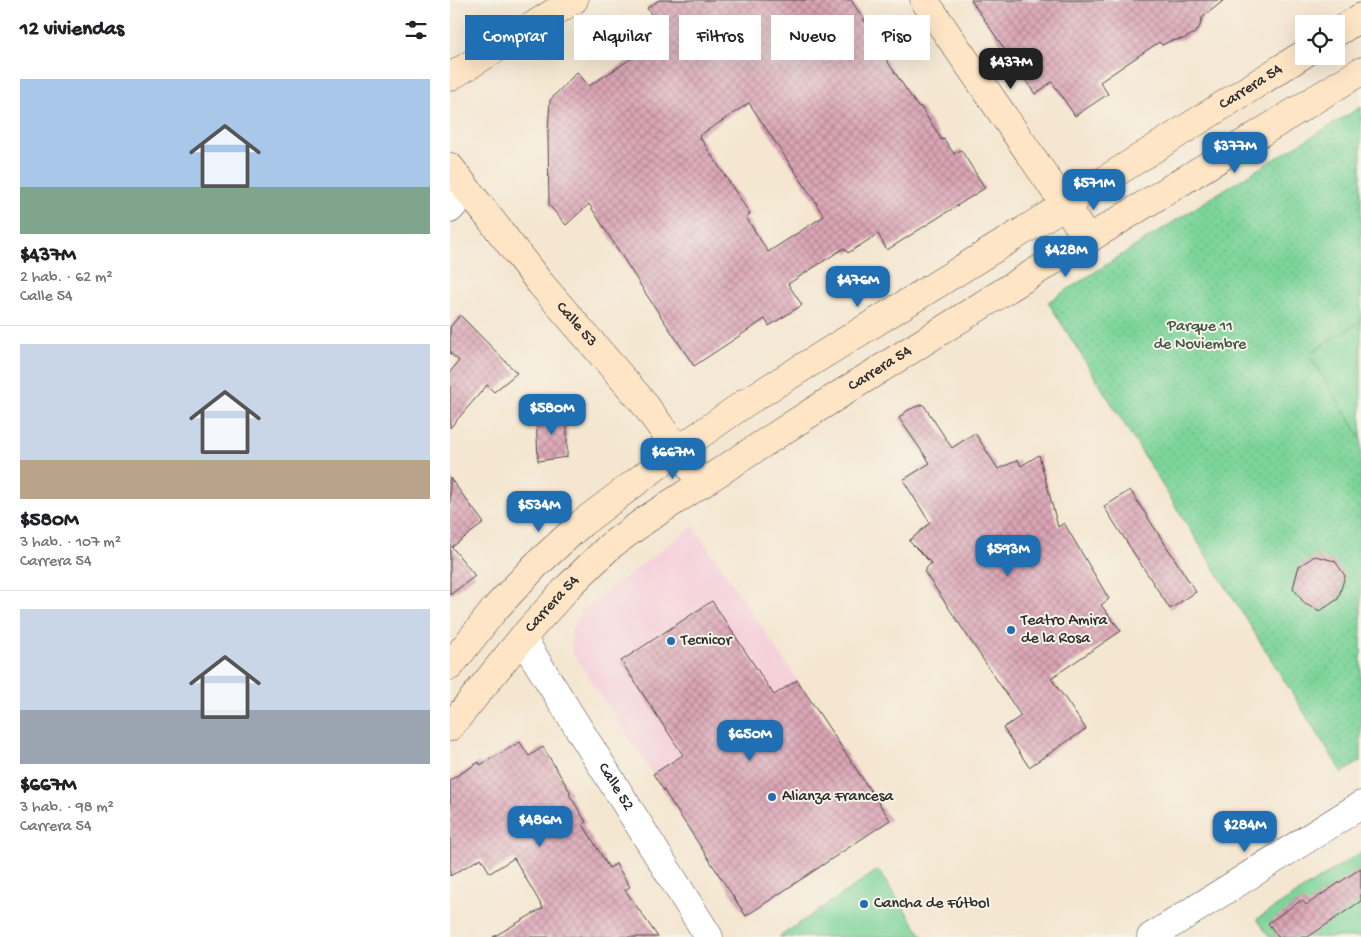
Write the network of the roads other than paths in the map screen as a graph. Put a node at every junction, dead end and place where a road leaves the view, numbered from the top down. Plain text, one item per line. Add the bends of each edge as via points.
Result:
1 (574, 0) edge
2 (924, 0) edge
3 (1361, 18) edge
4 (1345, 28) edge
5 (1295, 60) edge
6 (1361, 71) edge
7 (450, 77) edge
8 (450, 167) edge
9 (459, 199) edge
10 (1065, 205) junction
11 (1088, 240) junction
12 (677, 451) junction
13 (702, 484) junction
14 (522, 638) junction
15 (450, 666) edge
16 (450, 727) edge
17 (1361, 805) edge
18 (709, 937) edge
19 (1151, 937) edge

1 - 7 main road
2 - 10 main road
3 - 4 main road
5 - 10 main road, Carrera 54
6 - 11 main road, Carrera 54
8 - 9 main road, Calle 53
9 - 12 main road, Calle 53 via 540,283 642,402
10 - 11 main road
10 - 12 main road, Carrera 54 via 744,403
11 - 13 main road, Carrera 54
12 - 13 main road, Calle 53
12 - 15 main road, Carrera 54 via 582,523 535,566 494,610
13 - 14 main road, Carrera 54 via 610,546
14 - 16 main road, Carrera 54
14 - 18 street, Calle 52
17 - 19 street

